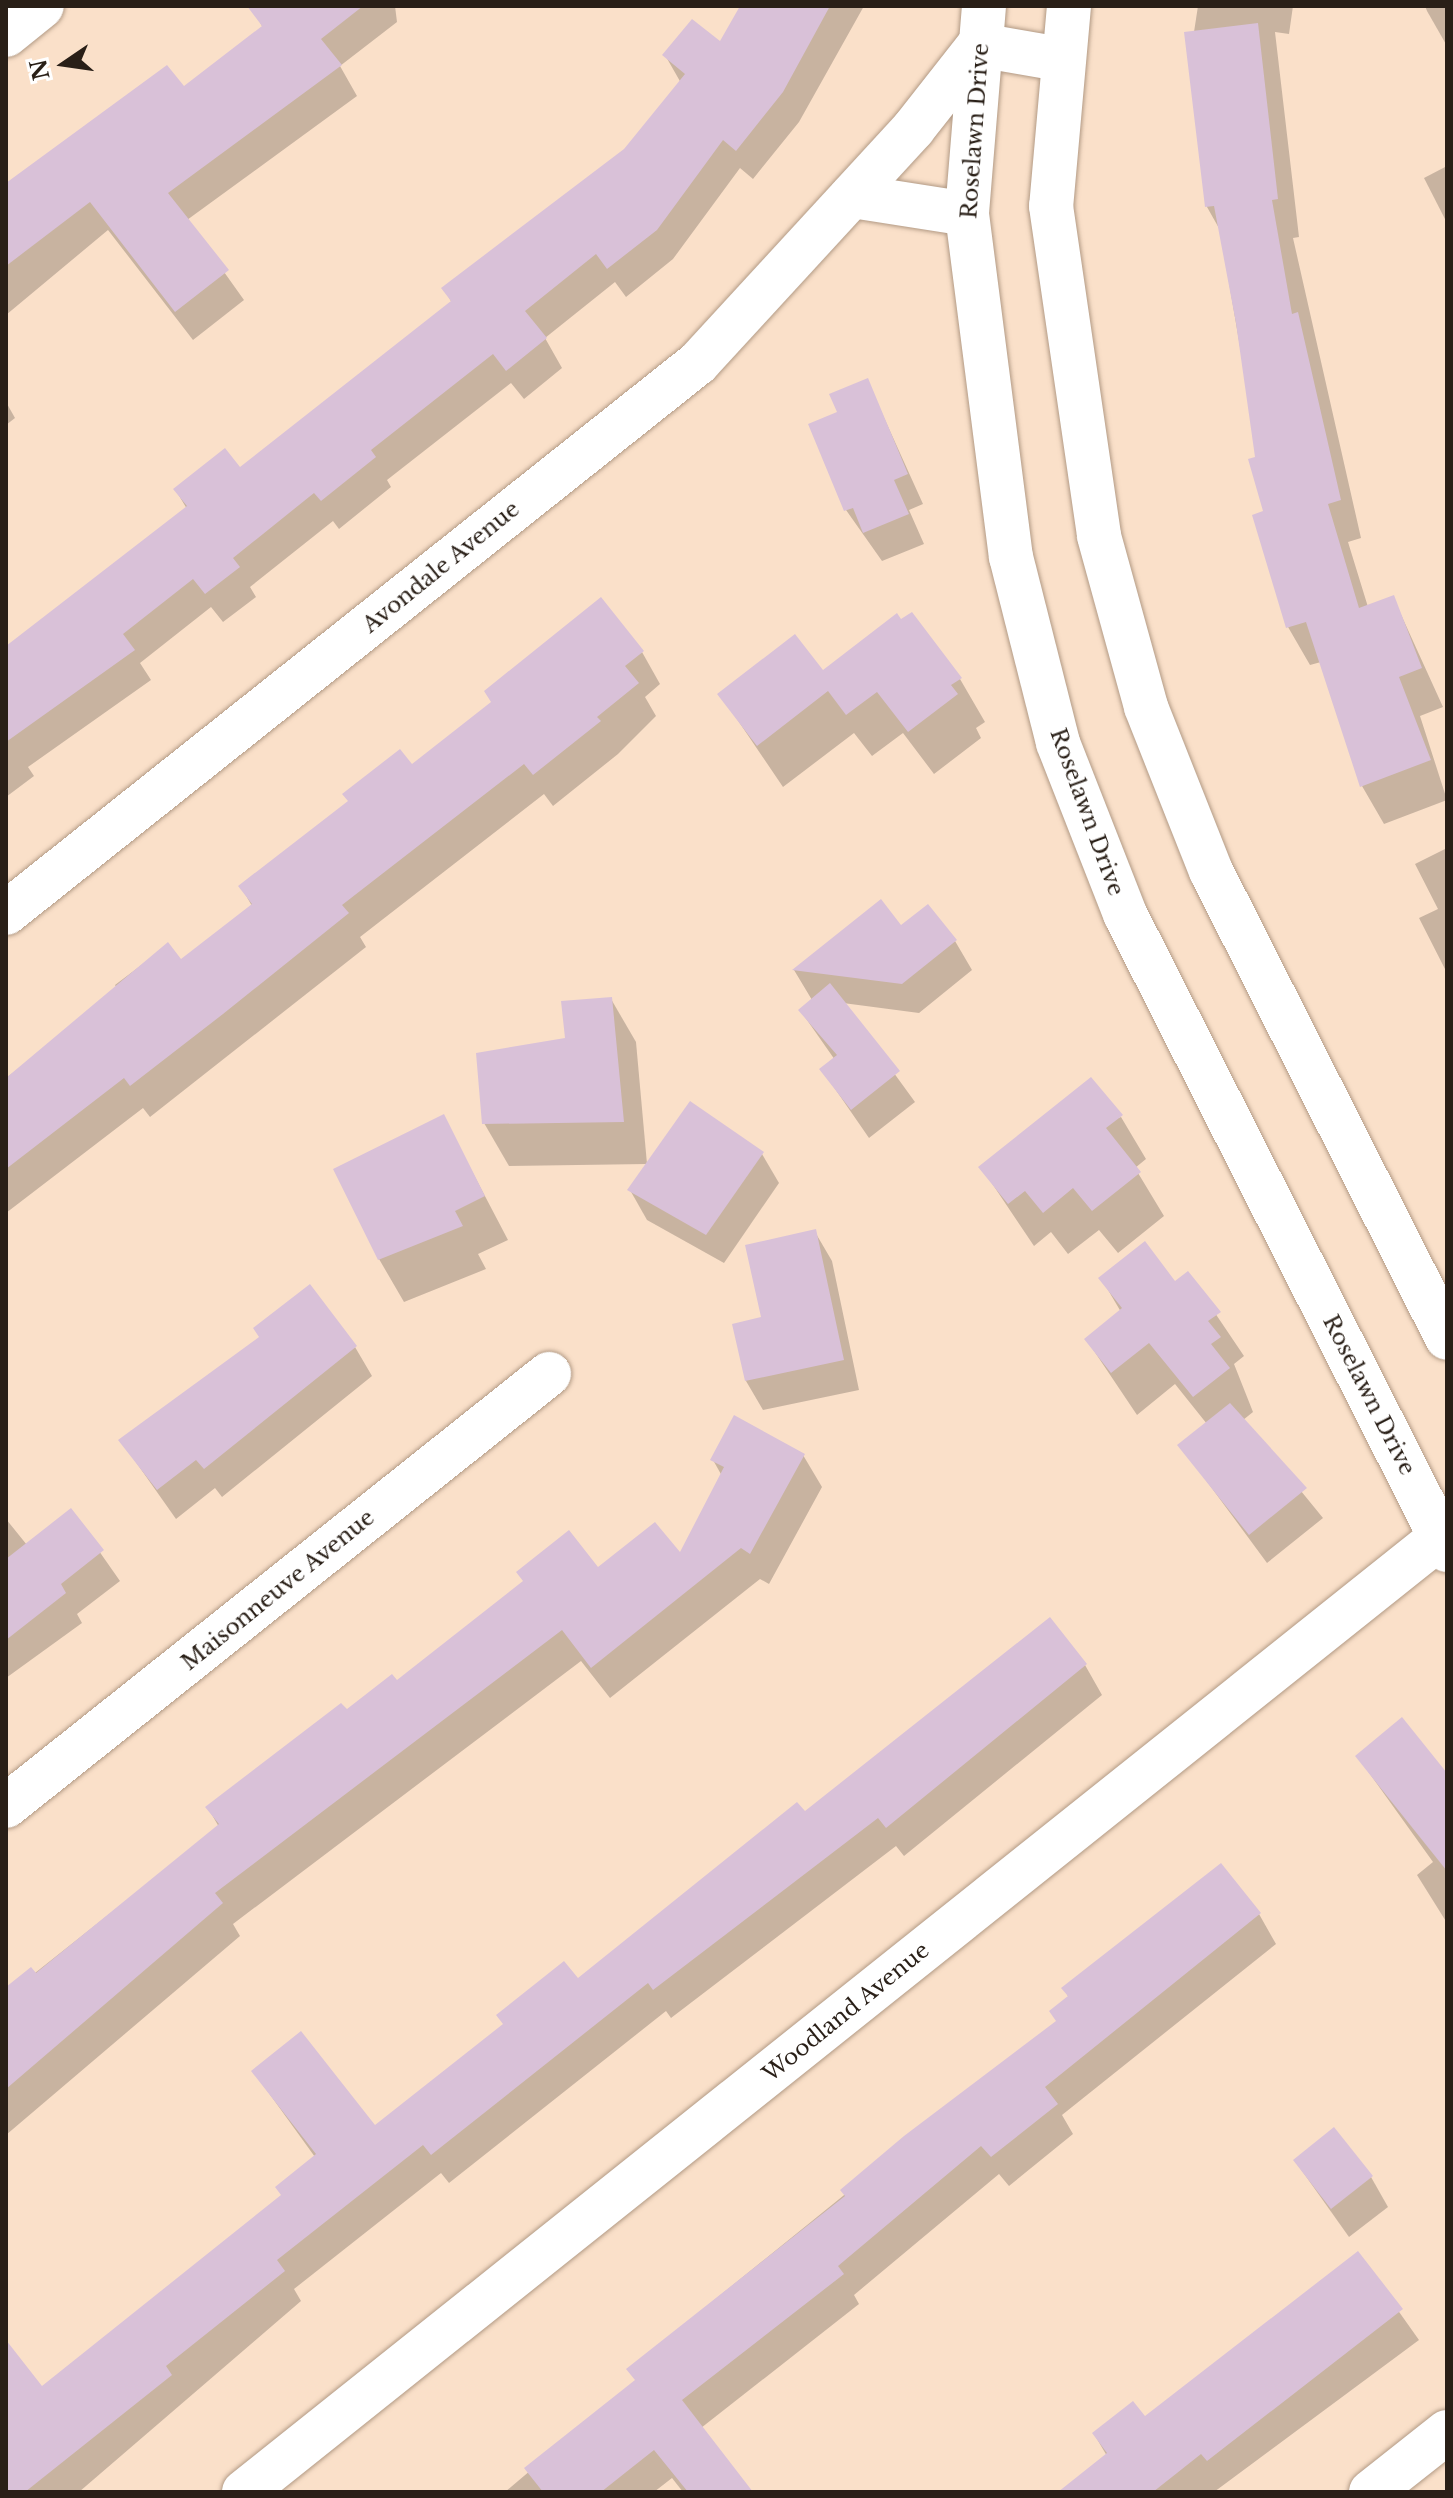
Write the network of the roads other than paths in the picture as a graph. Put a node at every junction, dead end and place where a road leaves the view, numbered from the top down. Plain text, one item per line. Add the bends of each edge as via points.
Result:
1 (42, 6) edge
2 (1069, 6) edge
3 (982, 26) edge
4 (6, 35) edge
5 (1060, 59) junction
6 (852, 196) junction
7 (967, 214) junction
8 (6, 913) edge
9 (1447, 1338) edge
10 (549, 1374) dead end
11 (1445, 1540) edge
12 (6, 1806) edge
13 (1447, 2432) edge
14 (244, 2492) edge
15 (1371, 2492) edge

1 - 4 street
2 - 5 street
3 - 5 street
3 - 6 street, Avondale Avenue
3 - 7 street, Roselawn Drive
5 - 9 street via 1051,206 1099,536 1146,707 1211,871
6 - 7 street
6 - 8 street, Avondale Avenue via 698,363
7 - 11 street, Roselawn Drive via 1011,557 1058,743 1125,914
10 - 12 street, Maisonneuve Avenue
11 - 14 street, Woodland Avenue
13 - 15 street

